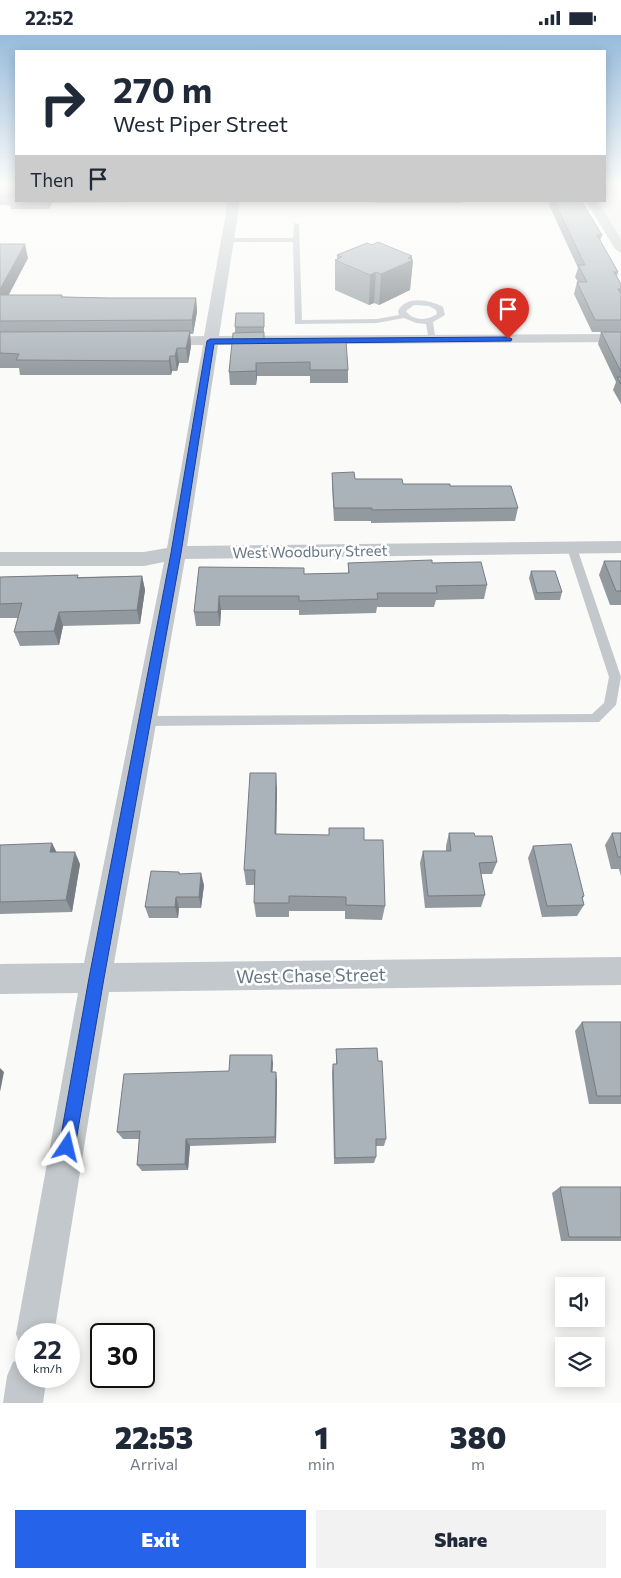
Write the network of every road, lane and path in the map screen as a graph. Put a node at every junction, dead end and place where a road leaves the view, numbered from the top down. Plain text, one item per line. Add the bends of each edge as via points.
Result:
1 (227, 248) edge
2 (296, 248) edge
3 (404, 316) junction
4 (429, 321) junction
5 (298, 322) junction
6 (621, 338) edge
7 (433, 340) junction
8 (144, 341) edge
9 (210, 341) junction
10 (298, 341) junction
11 (621, 547) edge
12 (572, 548) junction
13 (176, 553) junction
14 (0, 559) edge
15 (145, 721) junction
16 (621, 971) edge
17 (96, 978) junction
18 (0, 979) edge
19 (37, 1323) edge
20 (26, 1388) edge
21 (23, 1403) edge

1 - 9 street
2 - 5 lane
3 - 4 lane via 415,321
3 - 4 lane via 403,307 425,303 441,312 439,317
3 - 5 lane via 377,321
4 - 7 lane
5 - 10 lane
6 - 7 street
7 - 10 street
8 - 9 street
9 - 10 street
9 - 13 street
11 - 12 street, West Woodbury Street
12 - 13 street, West Woodbury Street
12 - 15 lane via 615,677 610,705 595,719
13 - 14 street, West Woodbury Street via 144,559
13 - 15 street
15 - 17 street
16 - 17 street, West Chase Street
17 - 18 street, West Chase Street
17 - 19 street
20 - 21 street

